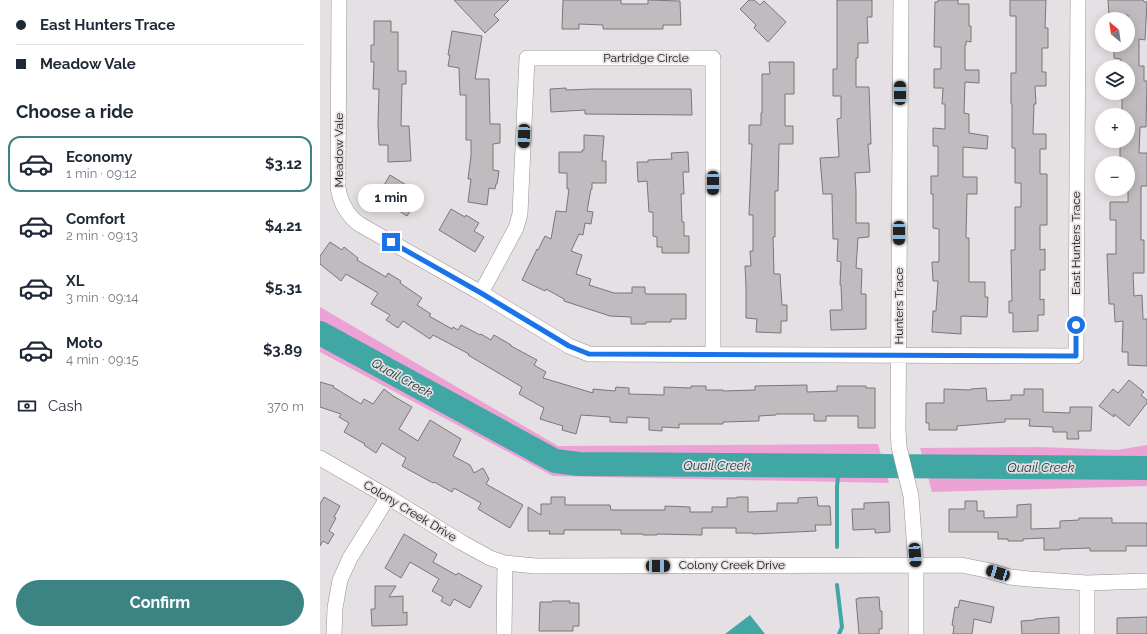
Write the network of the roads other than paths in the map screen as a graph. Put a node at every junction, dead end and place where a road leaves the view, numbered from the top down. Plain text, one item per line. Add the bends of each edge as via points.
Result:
1 (339, 0) edge
2 (901, 0) edge
3 (1078, 0) edge
4 (481, 293) junction
5 (712, 355) junction
6 (899, 355) junction
7 (320, 458) edge
8 (388, 496) junction
9 (505, 563) junction
10 (916, 565) junction
11 (1147, 581) edge
12 (1087, 583) junction
13 (334, 634) edge
14 (504, 634) edge
15 (916, 634) edge
16 (1087, 634) edge

1 - 4 street, Meadow Vale via 338,187 342,205 359,224
2 - 6 street, Hunters Trace
3 - 6 street, East Hunters Trace via 1076,356
4 - 5 street, Meadow Vale via 569,346 589,354
4 - 5 street, Partridge Circle via 516,228 520,214 527,58 713,58
5 - 6 street, Meadow Vale
6 - 10 street, Hunters Trace via 899,447 911,496
7 - 8 street, Colony Creek Drive
8 - 9 street, Colony Creek Drive via 462,542 490,558
8 - 13 street via 342,574 336,597
9 - 10 street, Colony Creek Drive via 535,566
9 - 14 street
10 - 12 street, Colony Creek Drive via 961,565 1010,577
10 - 15 street, Hunters Trace
11 - 12 street, Colony Creek Drive
12 - 16 street

